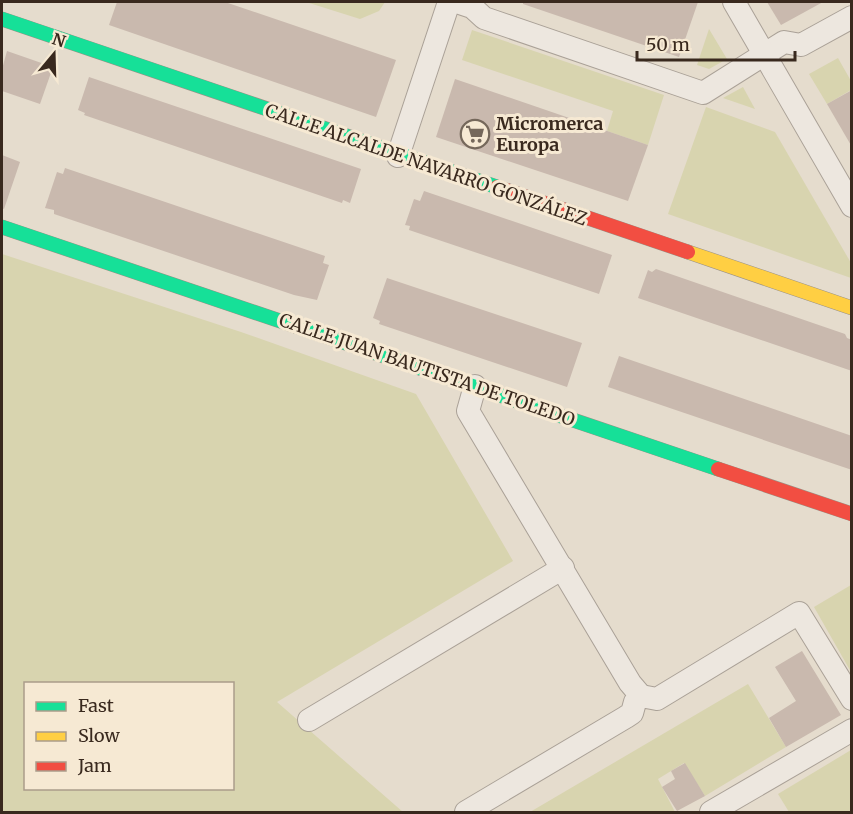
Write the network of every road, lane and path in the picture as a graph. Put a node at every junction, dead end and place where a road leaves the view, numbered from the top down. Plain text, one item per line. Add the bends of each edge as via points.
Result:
1 (449, 2) edge
2 (457, 2) edge
3 (734, 2) edge
4 (852, 17) edge
5 (2, 19) edge
6 (764, 54) junction
7 (398, 156) junction
8 (849, 193) edge
9 (2, 227) edge
10 (852, 308) edge
11 (476, 386) junction
12 (852, 514) edge
13 (563, 568) junction
14 (641, 696) junction
15 (852, 699) edge
16 (309, 720) dead end
17 (852, 730) edge
18 (466, 813) edge
19 (711, 813) edge

1 - 7 street
2 - 6 street via 472,7 484,18 703,93
3 - 6 street
4 - 6 street via 801,45 784,42
5 - 7 street, CALLE ALCALDE NAVARRO GONZÁLEZ
6 - 8 street
7 - 10 street, CALLE ALCALDE NAVARRO GONZÁLEZ
9 - 11 street, CALLE JUAN BAUTISTA DE TOLEDO
11 - 12 street, CALLE JUAN BAUTISTA DE TOLEDO
11 - 13 street via 468,411
13 - 14 street
13 - 16 street
14 - 15 street via 657,699 799,613
14 - 18 street via 632,713
17 - 19 street

